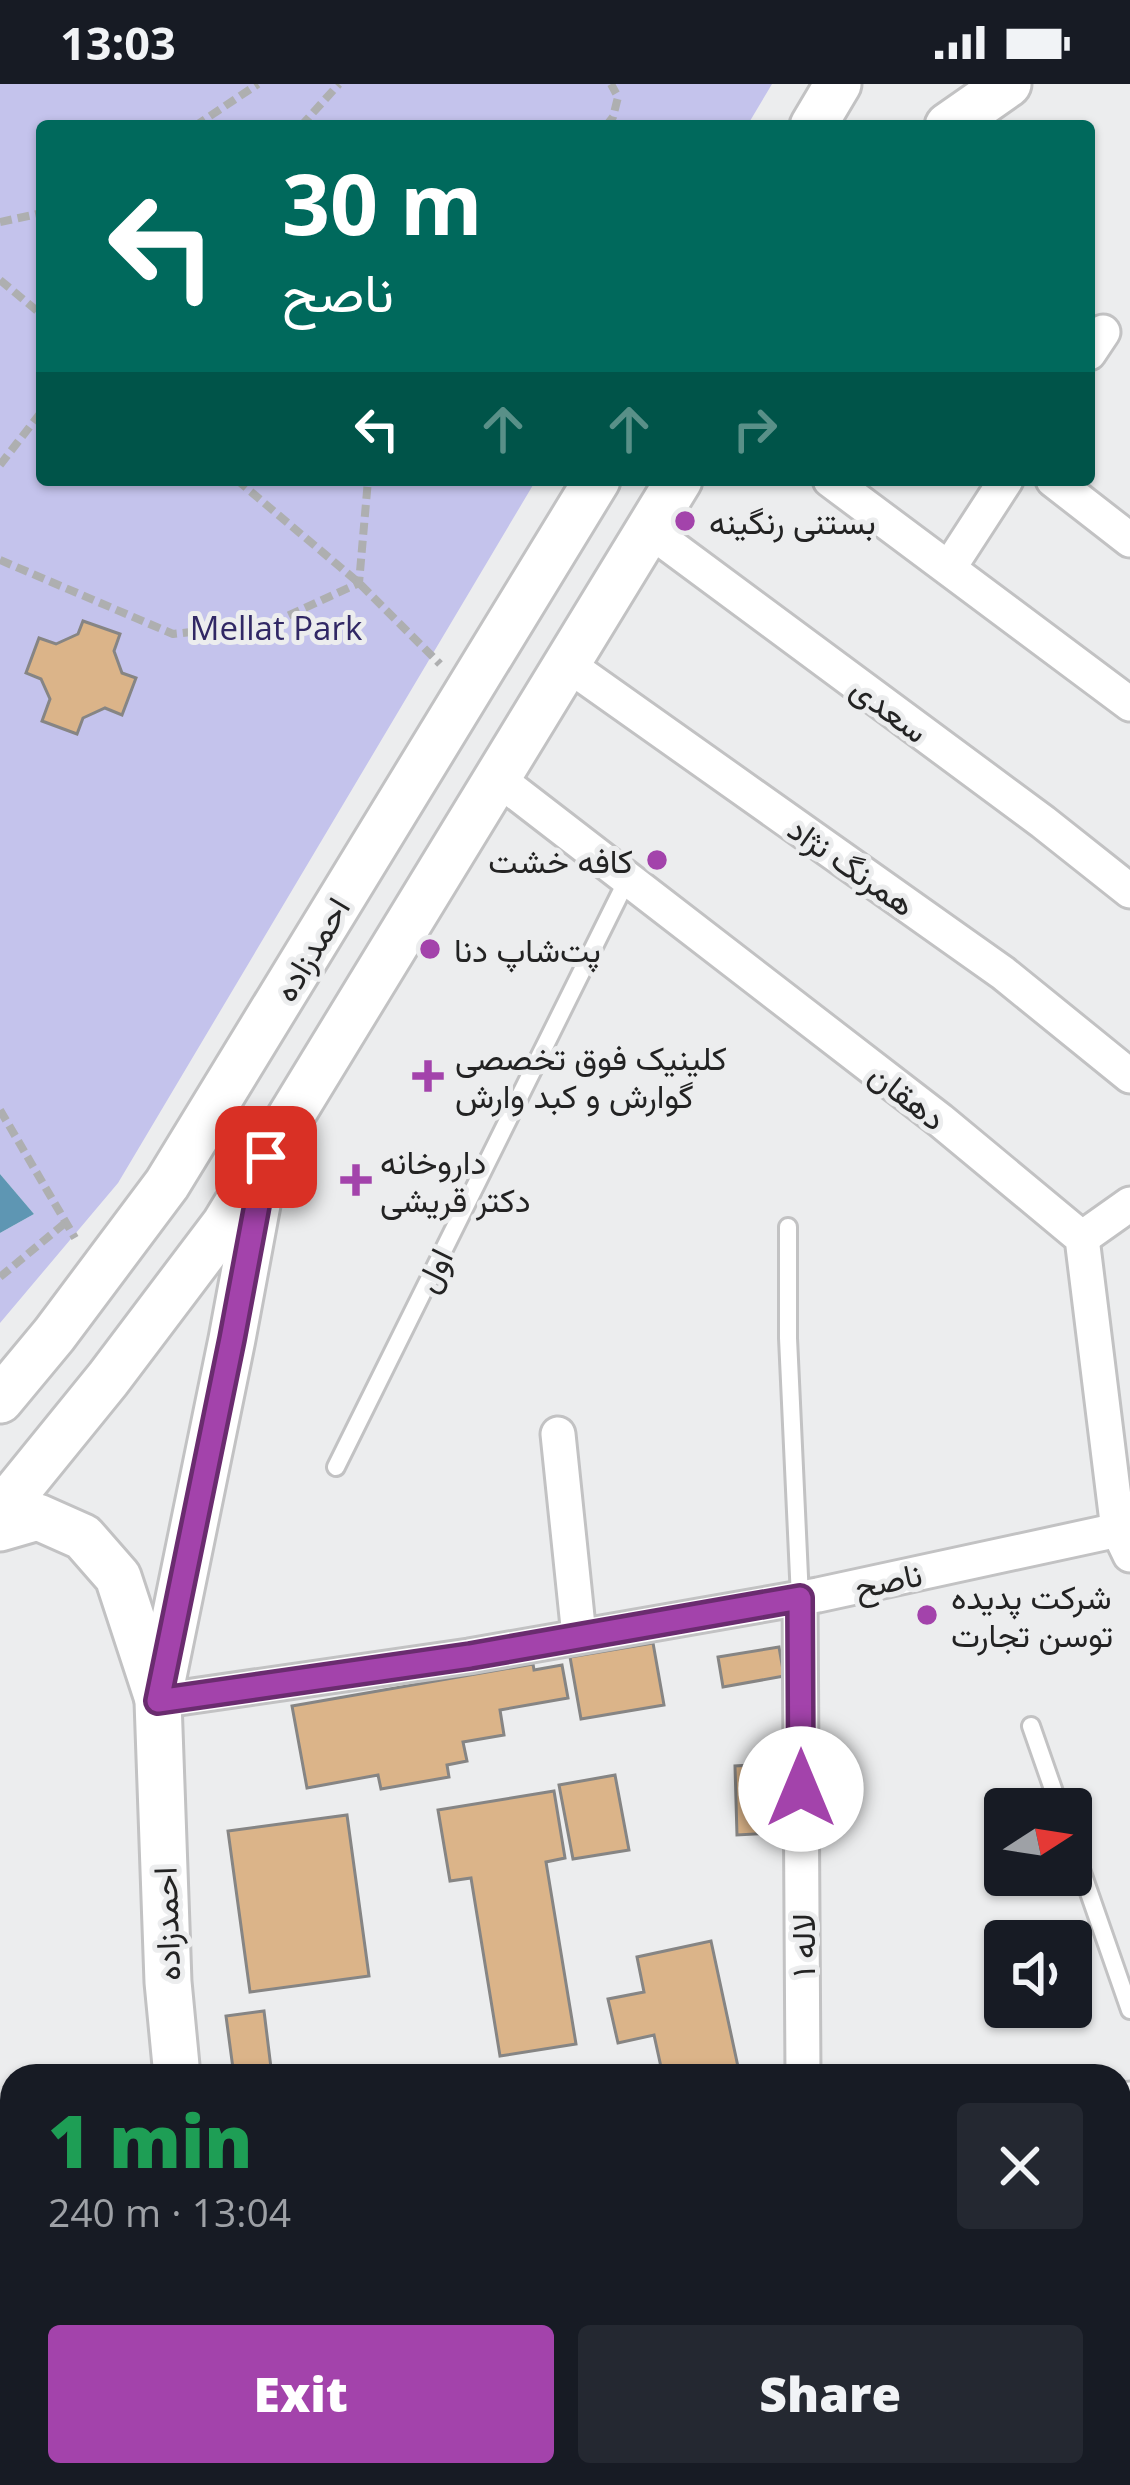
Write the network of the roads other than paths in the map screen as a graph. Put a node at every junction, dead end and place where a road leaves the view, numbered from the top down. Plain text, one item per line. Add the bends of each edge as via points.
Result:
1 (838, 84) edge
2 (1008, 84) edge
3 (817, 120) edge
4 (957, 120) edge
5 (593, 486) edge
6 (675, 486) edge
7 (838, 486) edge
8 (1002, 486) edge
9 (1061, 486) edge
10 (649, 530) junction
11 (1130, 540) edge
12 (949, 568) junction
13 (567, 664) junction
14 (1130, 704) edge
15 (497, 778) junction
16 (627, 880) junction
17 (1130, 891) edge
18 (1130, 1076) edge
19 (266, 1157) junction
20 (1130, 1204) edge
21 (788, 1227) dead end
22 (1082, 1238) junction
23 (0, 1400) edge
24 (558, 1434) dead end
25 (336, 1467) dead end
26 (0, 1512) edge
27 (0, 1528) edge
28 (1124, 1542) edge
29 (800, 1598) junction
30 (579, 1636) junction
31 (158, 1701) junction
32 (1031, 1726) dead end
33 (1053, 1788) edge
34 (1090, 1896) edge
35 (1130, 2009) edge
36 (176, 2064) edge
37 (803, 2064) edge

1 - 3 main road
2 - 4 main road
5 - 23 main road, احمدزاده via 167,1184
6 - 10 main road, احمدزاده
7 - 12 street
8 - 12 street
9 - 11 street
10 - 13 main road, احمدزاده
10 - 17 street, سعدی
12 - 14 street
13 - 15 main road, احمدزاده
13 - 18 street, همرنگ نژاد via 1003,973
15 - 16 street, دهقان
15 - 19 main road, احمدزاده
16 - 22 street, دهقان
16 - 25 lane, اول
19 - 26 main road, احمدزاده via 225,1224
19 - 31 main road, احمدزاده
20 - 22 street
21 - 29 lane
22 - 28 street
24 - 30 street
27 - 31 main road, احمدزاده via 38,1517 83,1537 118,1576
28 - 29 street, ناصح
29 - 30 street, ناصح
29 - 37 street, لاله ۱
30 - 31 street, ناصح
31 - 36 main road, احمدزاده
32 - 33 lane
34 - 35 lane

